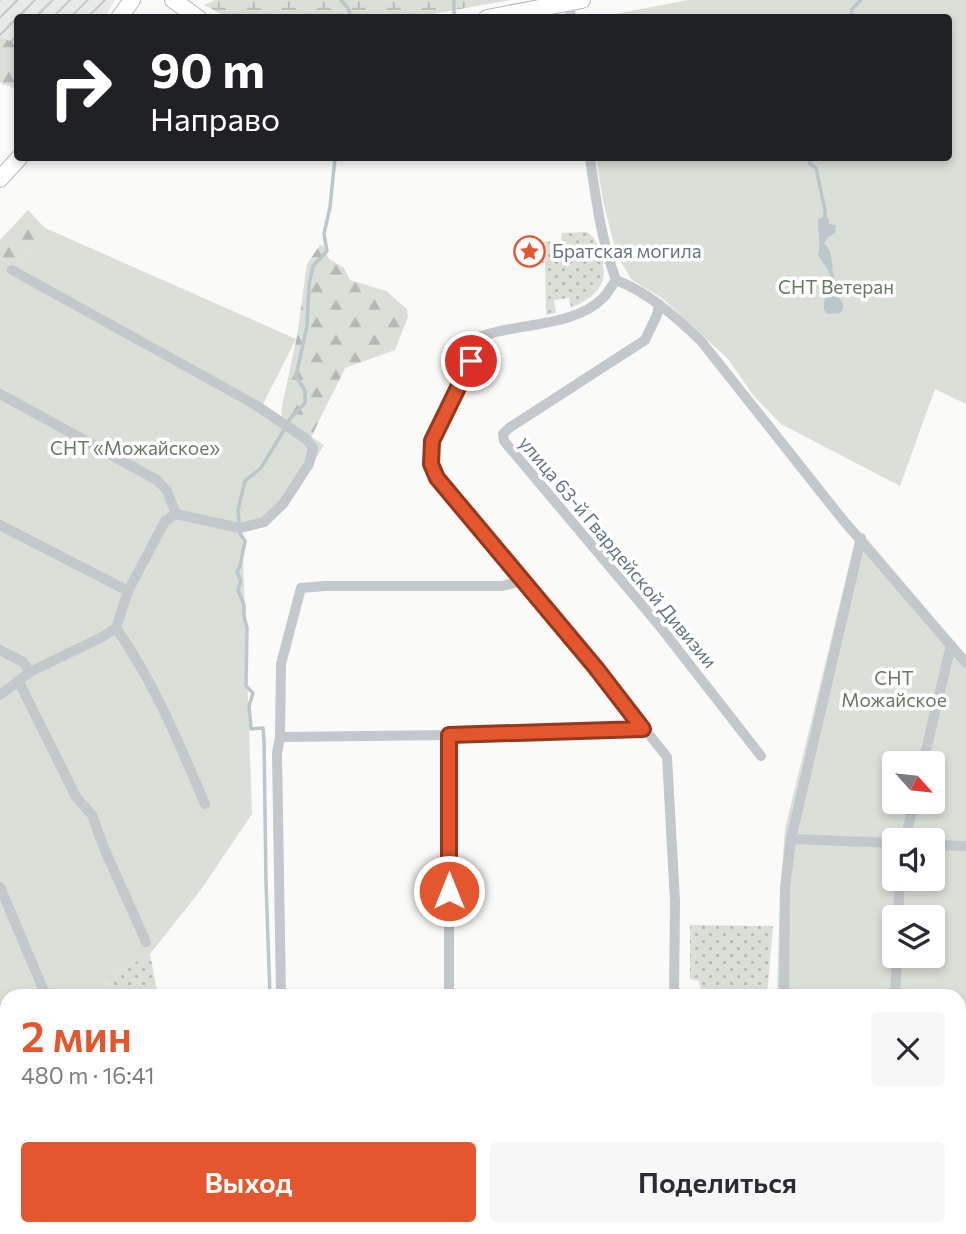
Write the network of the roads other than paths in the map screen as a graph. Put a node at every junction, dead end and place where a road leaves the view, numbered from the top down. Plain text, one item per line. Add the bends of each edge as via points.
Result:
1 (173, 0) edge
2 (574, 7) edge
3 (192, 14) edge
4 (519, 14) edge
5 (16, 161) edge
6 (590, 161) edge
7 (0, 179) edge
8 (12, 270) dead end
9 (616, 280) junction
10 (659, 304) junction
11 (0, 394) edge
12 (176, 514) junction
13 (0, 525) edge
14 (860, 538) junction
15 (522, 580) junction
16 (128, 592) junction
17 (116, 628) junction
18 (951, 645) junction
19 (0, 650) edge
20 (966, 663) edge
21 (30, 672) junction
22 (19, 682) junction
23 (0, 695) edge
24 (643, 729) junction
25 (449, 735) junction
26 (280, 737) junction
27 (926, 751) edge
28 (761, 756) dead end
29 (205, 804) dead end
30 (791, 839) junction
31 (882, 843) edge
32 (945, 845) edge
33 (966, 846) edge
34 (0, 887) edge
35 (146, 942) dead end
36 (896, 968) edge
37 (43, 989) edge
38 (281, 989) edge
39 (449, 989) edge
40 (674, 989) edge
41 (784, 989) edge
42 (895, 989) edge

1 - 3 street
2 - 4 street
5 - 7 street
6 - 9 street via 601,231
8 - 12 street via 254,404 313,448 309,464 283,504 264,522 240,528
9 - 10 street
9 - 15 street via 602,299 581,313 482,337 432,441 431,464 437,478
10 - 14 street via 701,341
10 - 28 street, улица 63-й Гвардейской Дивизии via 645,340 509,428 504,441 658,624
11 - 12 street via 157,480
12 - 16 street via 165,521
13 - 16 street
14 - 18 street
14 - 30 street
15 - 24 street
15 - 26 street via 502,586 301,588 281,664
16 - 17 street
17 - 21 street
17 - 29 street via 163,709
18 - 20 street
18 - 27 street
19 - 21 street via 23,662
21 - 22 street
22 - 23 street
22 - 35 street via 76,797 92,815
24 - 25 street
24 - 40 street via 667,757 675,901
25 - 26 street
25 - 39 street
26 - 38 street
30 - 31 street
30 - 41 street via 785,888
32 - 33 street
34 - 37 street
36 - 42 street

